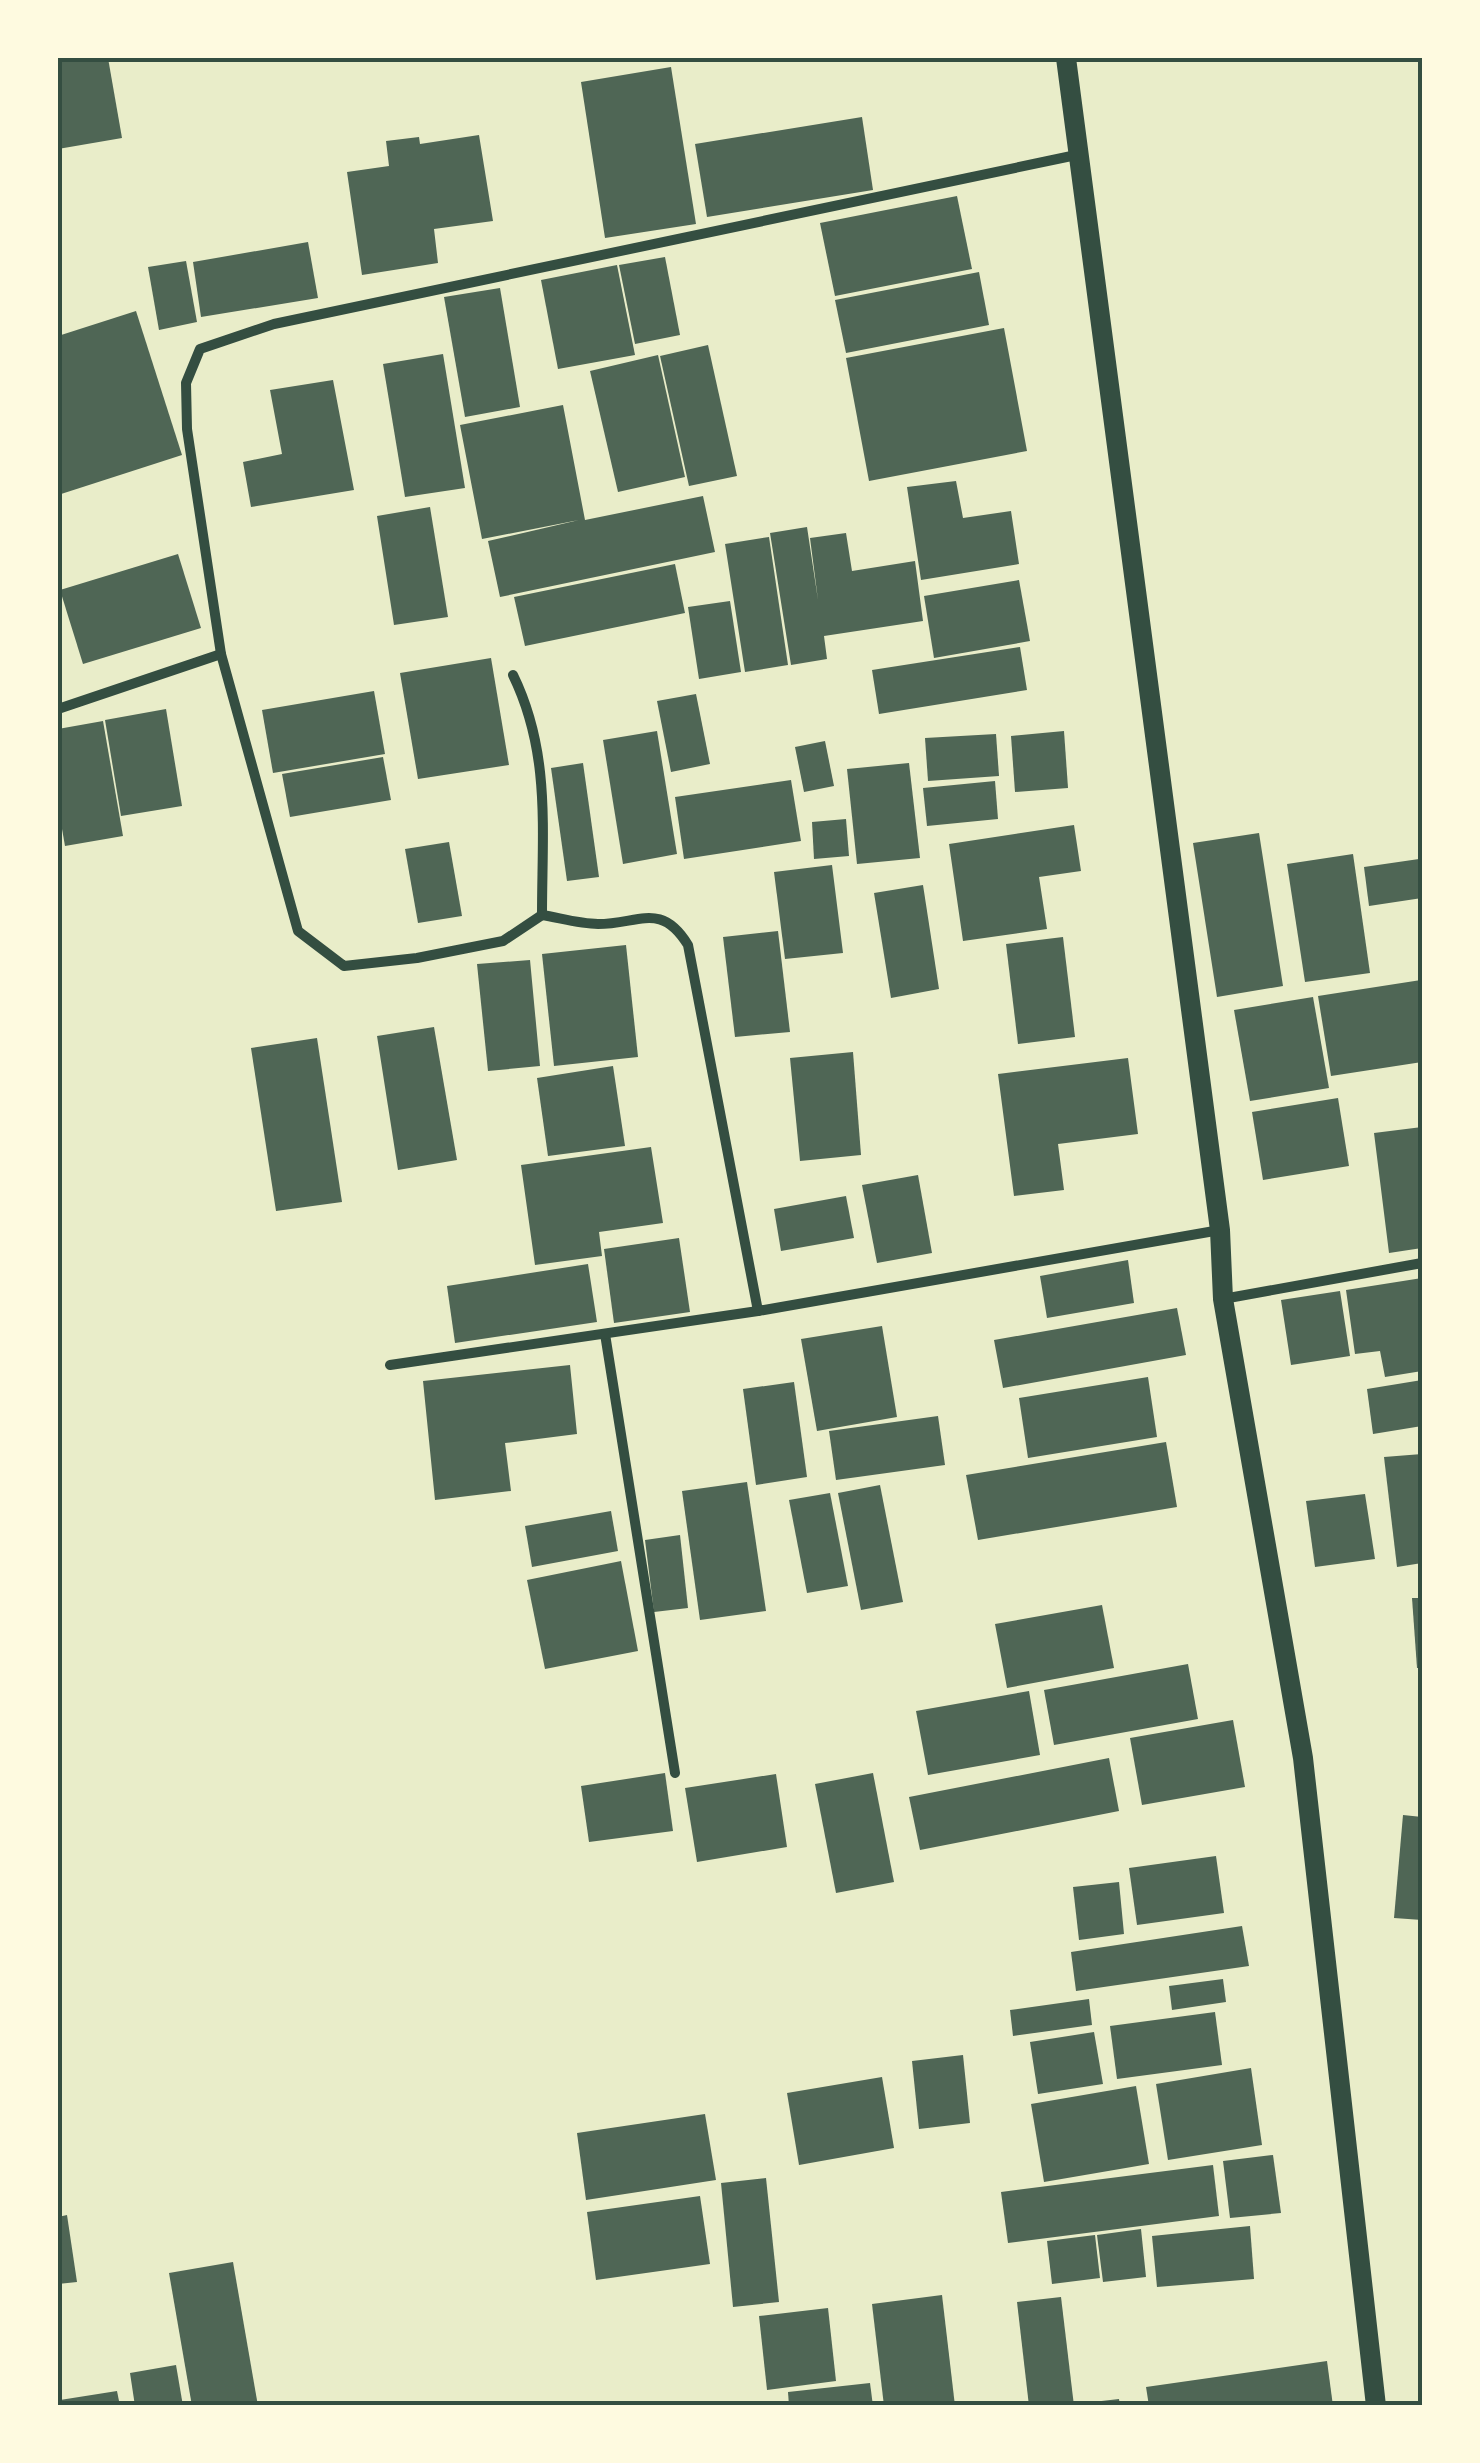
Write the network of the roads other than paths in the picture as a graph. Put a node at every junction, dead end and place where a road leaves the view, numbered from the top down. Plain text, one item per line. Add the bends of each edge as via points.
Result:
1 (1066, 58) edge
2 (1082, 154) junction
3 (221, 654) junction
4 (513, 675) dead end
5 (58, 709) edge
6 (542, 914) junction
7 (1220, 1230) junction
8 (1422, 1263) edge
9 (1224, 1299) junction
10 (758, 1312) junction
11 (605, 1334) junction
12 (390, 1365) dead end
13 (675, 1774) dead end
14 (1376, 2406) edge

1 - 2 main road
2 - 3 street via 274,324 200,349 186,383 187,429
2 - 7 main road
3 - 5 street
3 - 6 street via 298,930 344,966 503,942
4 - 6 street via 532,713 541,754
6 - 10 street via 597,924 654,916 677,926 688,945
7 - 9 main road
7 - 10 street
8 - 9 street
9 - 14 main road via 1303,1758
10 - 11 street
11 - 12 street
11 - 13 street

